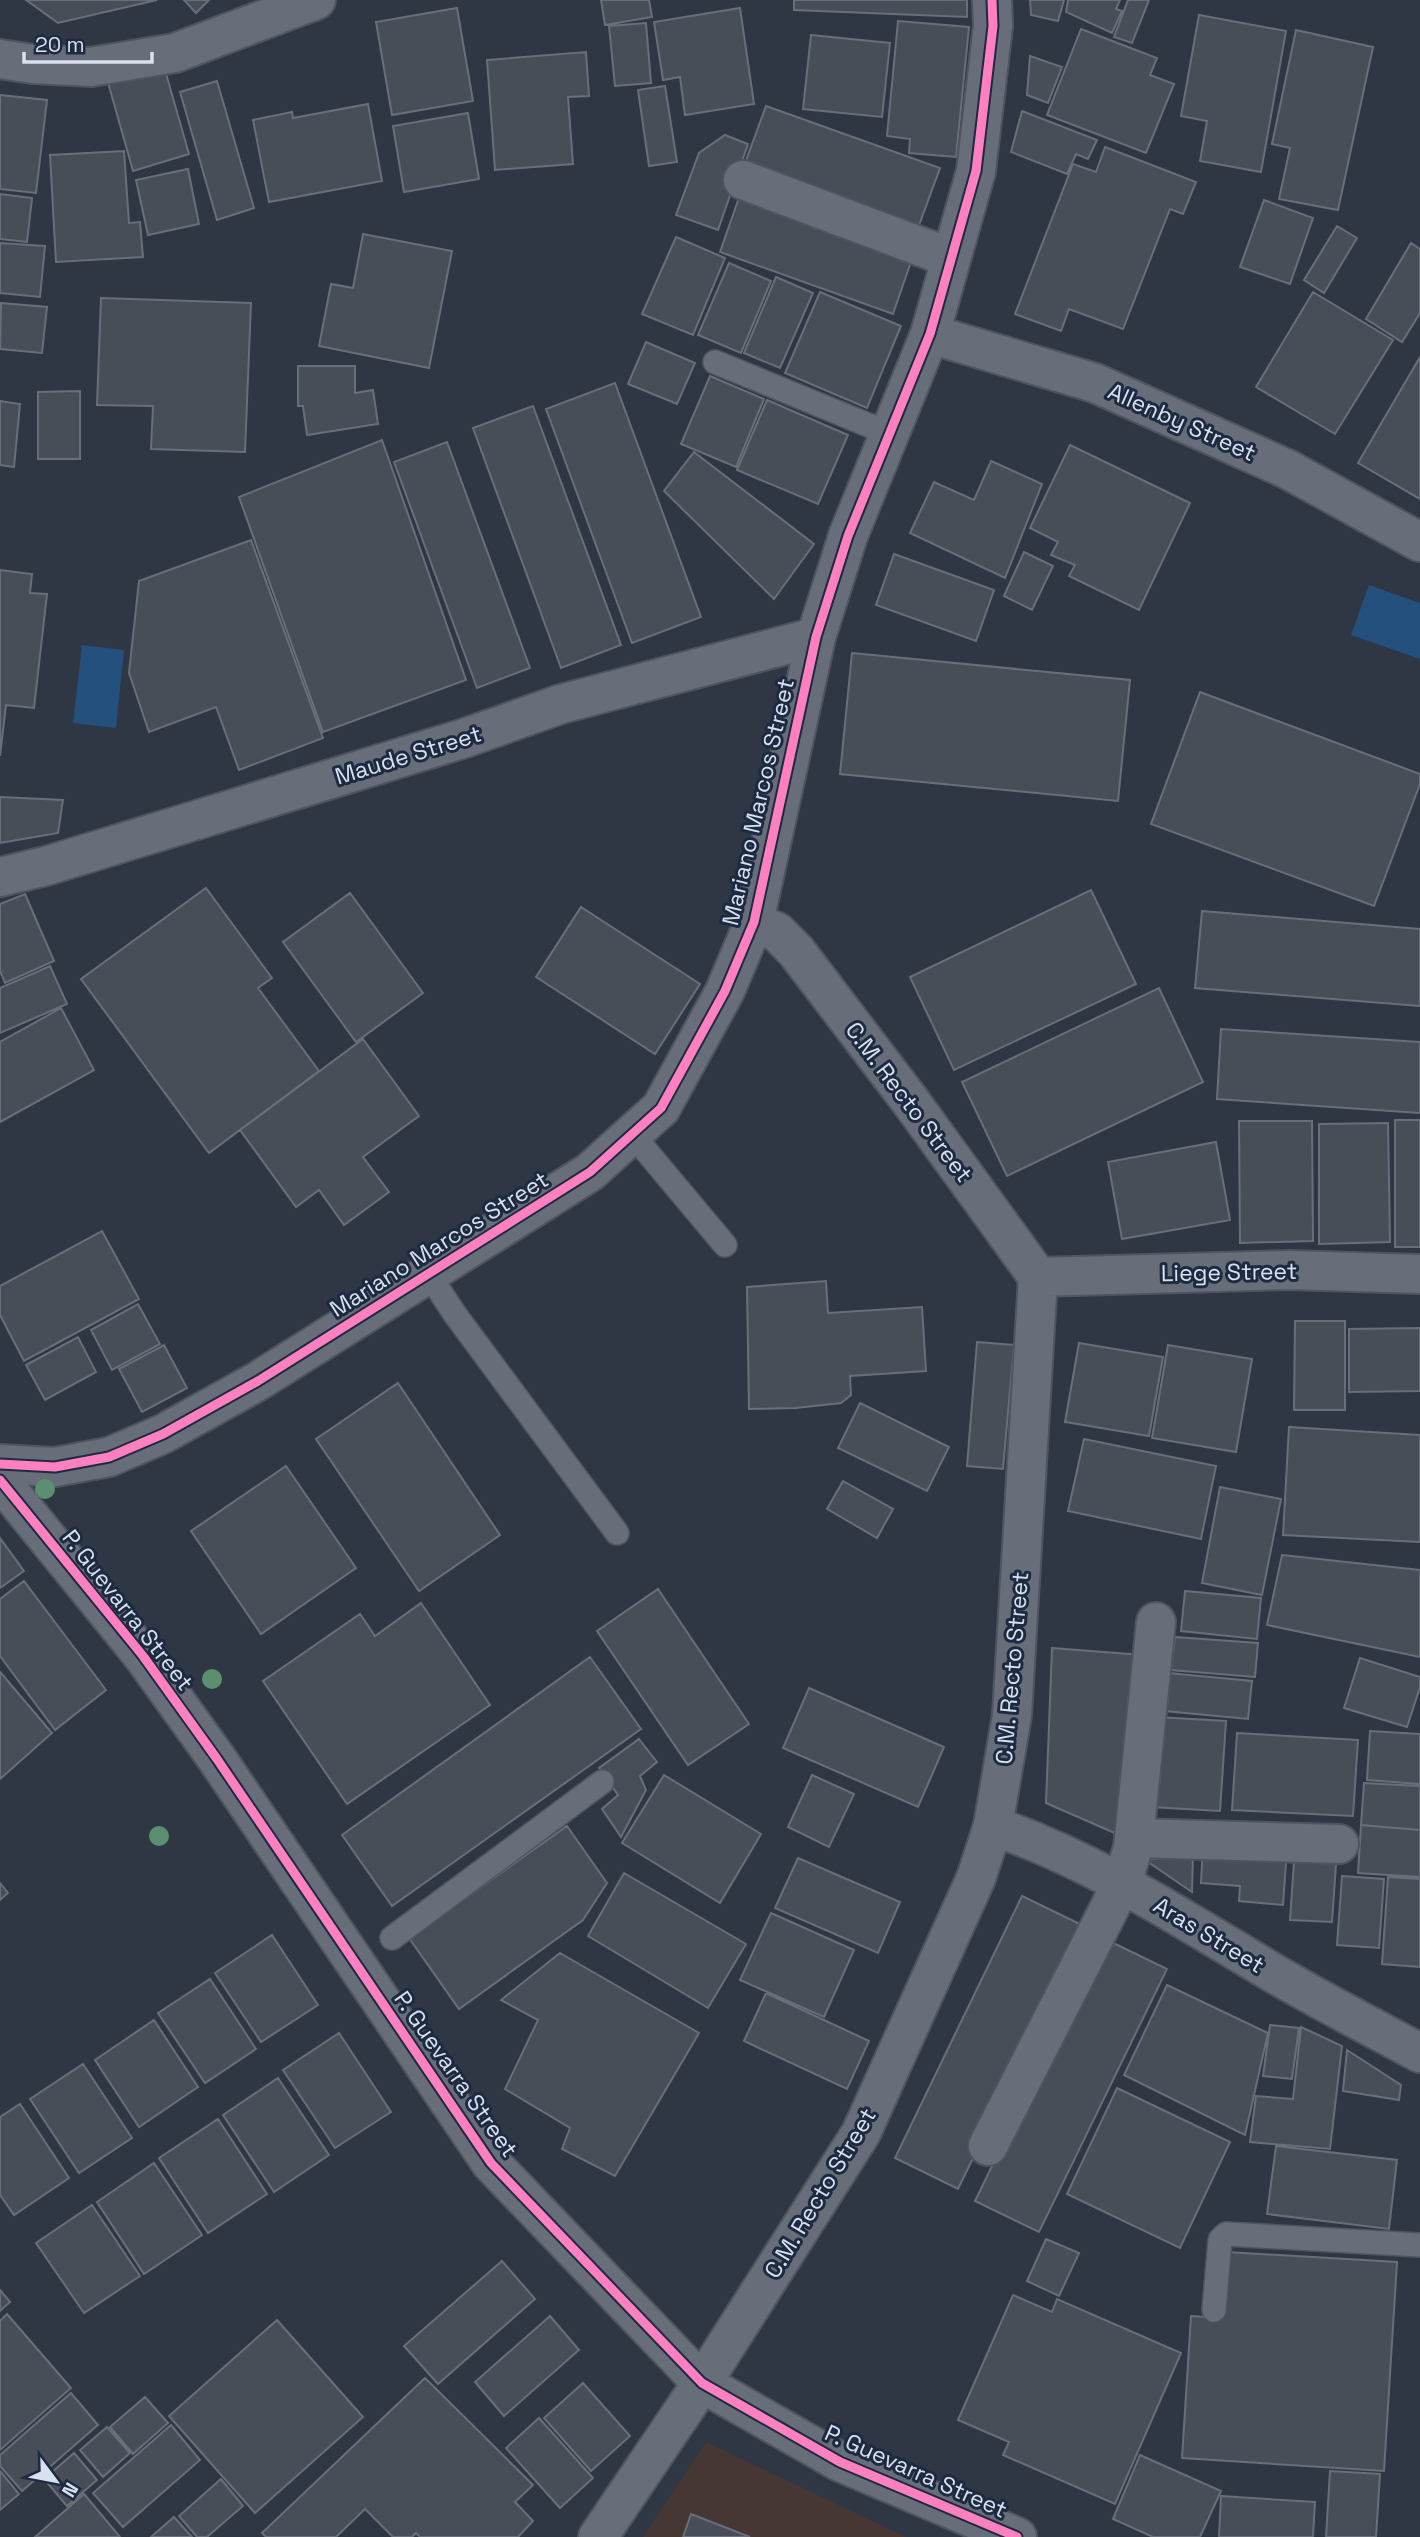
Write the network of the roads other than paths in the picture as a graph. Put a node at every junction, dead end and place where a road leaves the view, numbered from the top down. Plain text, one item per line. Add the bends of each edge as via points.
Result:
1 (316, 0) edge
2 (992, 0) edge
3 (0, 59) edge
4 (743, 180) dead end
5 (951, 258) junction
6 (930, 334) junction
7 (715, 362) dead end
8 (890, 434) junction
9 (1420, 542) edge
10 (816, 637) junction
11 (0, 877) edge
12 (754, 922) junction
13 (632, 1134) junction
14 (725, 1245) dead end
15 (428, 1273) junction
16 (1420, 1274) edge
17 (1038, 1277) junction
18 (0, 1464) edge
19 (0, 1480) edge
20 (617, 1533) dead end
21 (1156, 1622) dead end
22 (603, 1782) dead end
23 (993, 1826) junction
24 (1135, 1838) junction
25 (1339, 1844) dead end
26 (1122, 1882) junction
27 (392, 1938) dead end
28 (1420, 2053) edge
29 (988, 2146) dead end
30 (1420, 2245) edge
31 (1214, 2310) dead end
32 (702, 2383) junction
33 (598, 2537) edge
34 (1017, 2537) edge

1 - 3 street via 175,53 91,67
2 - 5 street, Mariano Marcos Street via 993,26 975,171
4 - 5 street
5 - 6 street, Mariano Marcos Street
6 - 8 street, Mariano Marcos Street
6 - 9 street, Allenby Street via 1095,383 1287,469
7 - 8 lane
8 - 10 street, Mariano Marcos Street via 848,536
10 - 11 street, Maude Street via 561,704 465,738
10 - 12 street, Mariano Marcos Street
12 - 13 street, Mariano Marcos Street via 725,991 661,1108
12 - 17 street, C.M. Recto Street via 777,932 796,951
13 - 14 lane
13 - 15 street, Mariano Marcos Street via 590,1172
15 - 18 street, Mariano Marcos Street via 258,1381 163,1434 109,1457 55,1468
15 - 20 lane
16 - 17 street, Liege Street via 1289,1270
17 - 23 street, C.M. Recto Street via 1012,1715
19 - 32 street, P. Guevarra Street via 143,1656 491,2163
21 - 24 street
22 - 27 lane
23 - 26 street, Aras Street via 1033,1839
23 - 32 street, C.M. Recto Street via 976,1878 861,2133
24 - 25 street
24 - 26 street
26 - 28 street, Aras Street via 1275,1974
26 - 29 street
30 - 31 lane via 1226,2234 1220,2241
32 - 33 street, C.M. Recto Street
32 - 34 street, P. Guevarra Street via 840,2462

